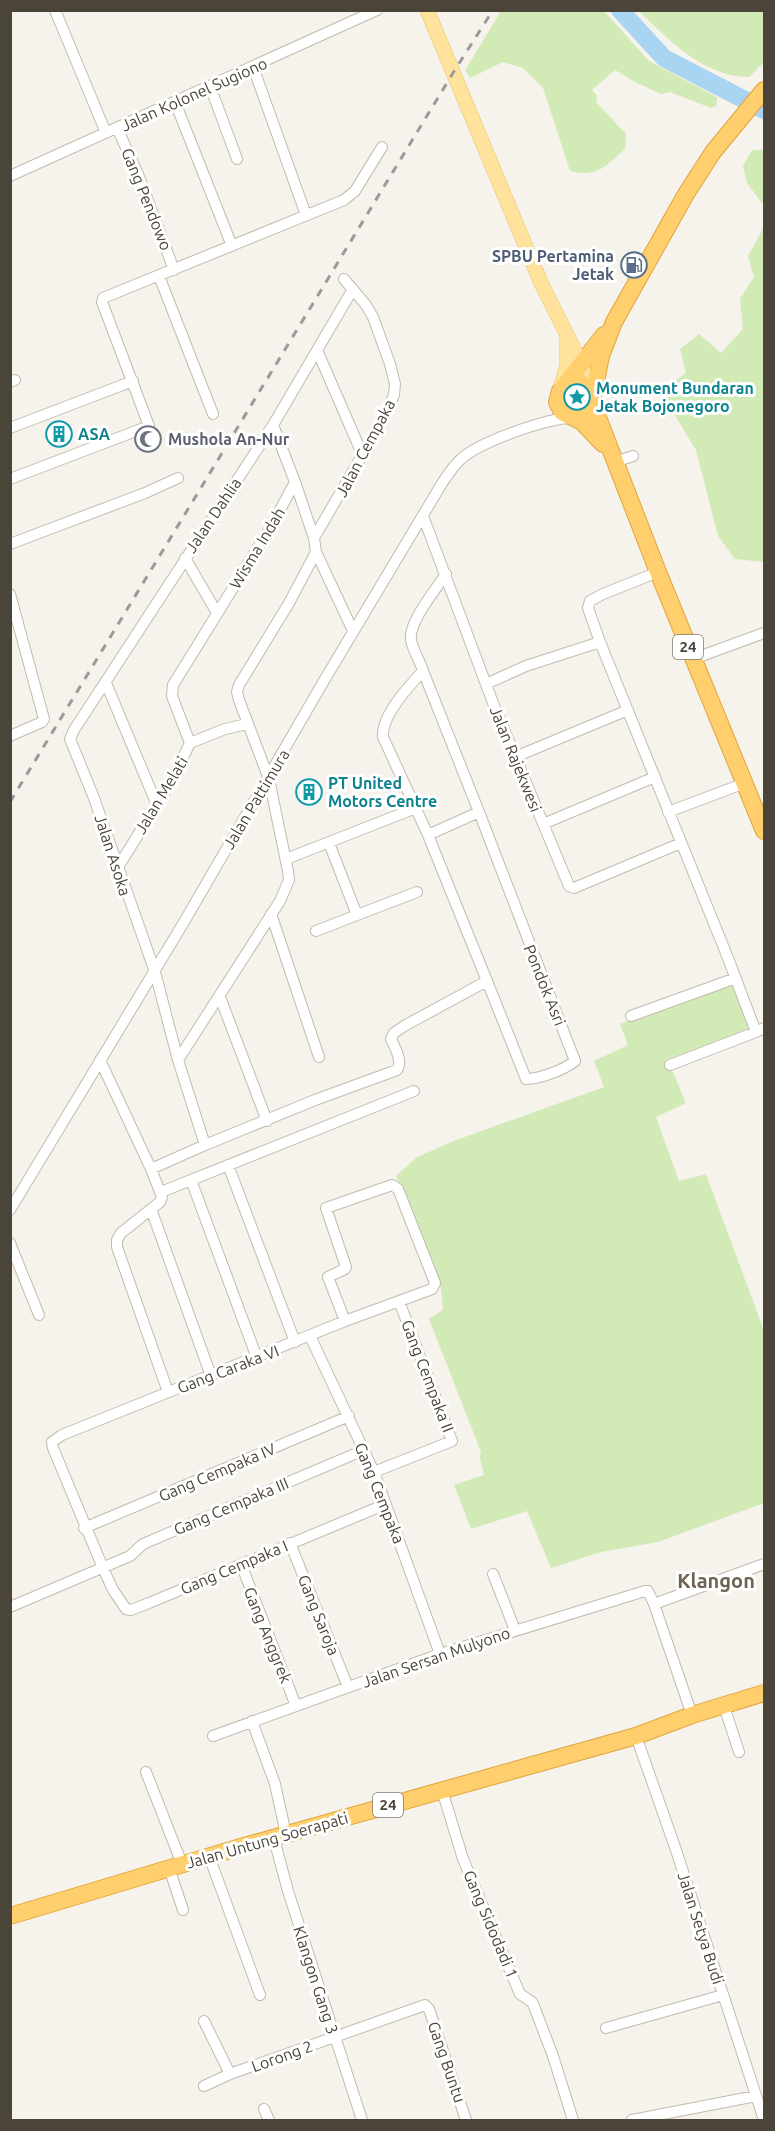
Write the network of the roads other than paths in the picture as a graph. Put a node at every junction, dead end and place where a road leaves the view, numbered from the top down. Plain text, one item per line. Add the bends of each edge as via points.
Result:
1 (55, 10) edge
2 (377, 10) edge
3 (427, 10) edge
4 (253, 67) junction
5 (210, 86) junction
6 (765, 90) edge
7 (176, 102) junction
8 (117, 128) junction
9 (106, 133) junction
10 (382, 147) dead end
11 (237, 159) dead end
12 (10, 176) edge
13 (306, 215) junction
14 (232, 246) junction
15 (174, 270) junction
16 (159, 276) junction
17 (344, 279) dead end
18 (353, 289) junction
19 (614, 322) junction
20 (567, 333) junction
21 (602, 337) junction
22 (316, 350) junction
23 (581, 363) junction
24 (133, 381) junction
25 (558, 393) junction
26 (591, 395) junction
27 (213, 414) dead end
28 (574, 418) junction
29 (273, 425) junction
30 (534, 425) junction
31 (10, 428) edge
32 (363, 456) junction
33 (633, 456) dead end
34 (615, 461) junction
35 (178, 478) dead end
36 (10, 479) edge
37 (295, 482) junction
38 (423, 516) junction
39 (314, 538) junction
40 (10, 544) edge
41 (316, 552) junction
42 (184, 558) junction
43 (658, 572) junction
44 (446, 574) junction
45 (10, 594) edge
46 (217, 613) junction
47 (14, 620) edge
48 (353, 631) junction
49 (765, 633) edge
50 (600, 642) junction
51 (693, 659) junction
52 (423, 671) junction
53 (106, 683) junction
54 (486, 684) junction
55 (628, 710) junction
56 (247, 724) junction
57 (10, 736) edge
58 (70, 739) joint
59 (190, 743) junction
60 (515, 758) junction
61 (655, 777) junction
62 (269, 779) junction
63 (745, 783) junction
64 (157, 805) junction
65 (416, 808) junction
66 (479, 812) junction
67 (668, 812) junction
68 (543, 824) junction
69 (765, 831) edge
70 (428, 835) junction
71 (329, 843) junction
72 (681, 843) junction
73 (286, 859) junction
74 (118, 867) junction
75 (417, 892) dead end
76 (271, 914) junction
77 (357, 915) junction
78 (316, 931) dead end
79 (155, 972) junction
80 (736, 978) junction
81 (487, 981) junction
82 (220, 997) junction
83 (631, 1016) dead end
84 (760, 1030) edge
85 (319, 1057) dead end
86 (100, 1060) junction
87 (178, 1060) junction
88 (670, 1065) dead end
89 (414, 1091) dead end
90 (267, 1121) junction
91 (205, 1145) junction
92 (228, 1166) junction
93 (151, 1168) junction
94 (190, 1180) junction
95 (160, 1192) junction
96 (151, 1209) junction
97 (10, 1210) edge
98 (10, 1243) edge
99 (399, 1300) junction
100 (39, 1315) dead end
101 (345, 1321) junction
102 (310, 1336) junction
103 (295, 1342) junction
104 (257, 1358) junction
105 (211, 1376) junction
106 (168, 1392) junction
107 (349, 1416) junction
108 (364, 1450) junction
109 (374, 1472) junction
110 (386, 1504) junction
111 (84, 1528) junction
112 (290, 1544) junction
113 (241, 1564) junction
114 (765, 1564) edge
115 (103, 1568) junction
116 (493, 1574) dead end
117 (654, 1604) junction
118 (10, 1607) edge
119 (515, 1630) junction
120 (440, 1654) junction
121 (348, 1687) junction
122 (764, 1695) edge
123 (296, 1706) junction
124 (724, 1706) junction
125 (692, 1715) junction
126 (252, 1721) junction
127 (213, 1736) dead end
128 (636, 1736) junction
129 (740, 1752) dead end
130 (146, 1772) dead end
131 (442, 1790) junction
132 (279, 1837) junction
133 (209, 1856) junction
134 (176, 1866) junction
135 (183, 1910) dead end
136 (10, 1916) edge
137 (260, 1995) dead end
138 (723, 1995) junction
139 (425, 2005) joint
140 (204, 2021) dead end
141 (606, 2028) dead end
142 (334, 2036) junction
143 (230, 2074) junction
144 (204, 2086) dead end
145 (756, 2096) junction
146 (264, 2109) dead end
147 (764, 2119) edge
148 (269, 2121) edge
149 (362, 2121) edge
150 (466, 2121) edge
151 (573, 2121) edge
152 (632, 2121) edge

1 - 9 street
2 - 4 street, Jalan Kolonel Sugiono
3 - 20 main road via 541,283
4 - 5 street, Jalan Kolonel Sugiono
4 - 13 street
5 - 7 street, Jalan Kolonel Sugiono
5 - 11 street
6 - 19 highway via 713,152
7 - 8 street, Jalan Kolonel Sugiono
7 - 14 street
8 - 9 street, Jalan Kolonel Sugiono
8 - 15 street, Gang Pendowo
9 - 12 street, Jalan Kolonel Sugiono
10 - 13 street via 350,196
13 - 14 street
14 - 15 street
15 - 16 street
16 - 24 street via 102,301
16 - 27 street
17 - 18 street, Jalan Cempaka
18 - 22 street, Jalan Dahlia
18 - 32 street, Jalan Cempaka via 373,317 395,384 394,396
19 - 21 highway
19 - 26 highway
20 - 21 main road via 581,343
20 - 23 main road
20 - 25 main road via 567,365
21 - 23 highway
22 - 29 street, Jalan Dahlia
22 - 32 street
23 - 25 highway
23 - 26 main road
24 - 31 street
24 - 36 street via 149,426
25 - 26 highway via 573,382 580,383
25 - 28 highway, 24 via 558,408
25 - 30 street
26 - 28 highway via 586,413
26 - 34 highway, 24
28 - 30 street, Jalan Pattimura
28 - 34 highway, 24 via 595,433
29 - 37 street, Wisma Indah
29 - 42 street, Jalan Dahlia
30 - 38 street, Jalan Pattimura via 461,459
32 - 39 street, Jalan Cempaka
33 - 34 street
34 - 43 highway, 24
35 - 40 street
37 - 39 street, Wisma Indah
37 - 46 street, Wisma Indah
38 - 44 street, Jalan Rajekwesi
38 - 48 street, Jalan Pattimura
39 - 41 street, Wisma Indah
41 - 48 street
41 - 56 street via 239,685 238,700
42 - 46 street, Wisma Indah
42 - 53 street, Jalan Dahlia
43 - 50 street via 590,601 588,608
43 - 51 highway, 24
44 - 52 street via 412,632
44 - 54 street, Jalan Rajekwesi
45 - 47 street
46 - 59 street, Wisma Indah via 173,685 172,696
47 - 57 street via 44,719
48 - 62 street, Jalan Pattimura
49 - 51 street
50 - 54 street via 526,666
50 - 55 street
51 - 63 highway, 24
52 - 65 street, Pondok Asri via 382,730
52 - 66 street
53 - 58 street, Jalan Dahlia
53 - 64 street
54 - 60 street, Jalan Rajekwesi
55 - 60 street
55 - 61 street
56 - 59 street, Jalan Melati
56 - 62 street
58 - 74 street, Jalan Asoka
59 - 64 street, Jalan Melati
60 - 68 street, Jalan Rajekwesi
61 - 67 street
61 - 68 street
62 - 73 street
62 - 79 street, Jalan Pattimura
63 - 67 street
63 - 69 highway, 24
64 - 74 street, Jalan Melati
65 - 70 street, Pondok Asri
65 - 71 street
66 - 70 street
66 - 81 street, Pondok Asri via 575,1061 526,1079
67 - 72 street
68 - 72 street, Jalan Rajekwesi via 571,888
70 - 81 street, Pondok Asri
71 - 73 street
71 - 77 street
72 - 80 street
73 - 76 street via 289,880
74 - 79 street, Jalan Asoka
75 - 77 street
76 - 82 street
76 - 85 street
77 - 78 street
79 - 86 street, Jalan Pattimura
79 - 87 street, Jalan Asoka
80 - 83 street
80 - 84 street
81 - 90 street via 394,1033 391,1039 400,1066 397,1070
82 - 87 street
82 - 90 street
84 - 88 street
86 - 93 street
86 - 97 street, Jalan Pattimura
87 - 91 street, Jalan Asoka
89 - 92 street
90 - 91 street
91 - 93 street
92 - 94 street
92 - 103 street
93 - 95 street
94 - 95 street
94 - 104 street
95 - 96 street via 160,1202
96 - 105 street
96 - 106 street via 121,1233 117,1247
98 - 100 street
99 - 101 street, Gang Caraka VI
99 - 101 street, Gang Caraka VI via 432,1289 435,1283 398,1189 392,1185 326,1208 346,1267 328,1277
99 - 109 street, Gang Cempaka II via 452,1441
101 - 102 street, Gang Caraka VI
102 - 103 street, Gang Caraka VI
102 - 107 street, Gang Cempaka
103 - 104 street, Gang Caraka VI
104 - 105 street, Gang Caraka VI
105 - 106 street, Gang Caraka VI
106 - 111 street, Gang Caraka VI via 52,1442
107 - 108 street, Gang Cempaka
107 - 111 street, Gang Cempaka IV
108 - 109 street, Gang Cempaka
108 - 115 street, Gang Cempaka III via 143,1544 130,1556
109 - 110 street, Gang Cempaka
110 - 112 street, Gang Cempaka I
110 - 120 street, Gang Cempaka
111 - 115 street, Gang Caraka VI
112 - 113 street, Gang Cempaka I
112 - 121 street, Gang Saroja
113 - 115 street, Gang Cempaka I via 131,1610 123,1606
113 - 123 street, Gang Anggrek
114 - 117 street
115 - 118 street, Gang Cempaka III
116 - 119 street
117 - 119 street, Jalan Sersan Mulyono via 645,1591
117 - 125 street
119 - 120 street, Jalan Sersan Mulyono
120 - 121 street, Jalan Sersan Mulyono
121 - 123 street, Jalan Sersan Mulyono
122 - 124 highway, Jalan Untung Soerapati / 24
123 - 126 street, Jalan Sersan Mulyono
124 - 125 highway, Jalan Untung Soerapati / 24
124 - 129 street
125 - 128 highway, Jalan Untung Soerapati / 24
126 - 127 street, Jalan Sersan Mulyono
126 - 132 street, Klangon Gang 3 via 275,1784 284,1825
128 - 131 highway, Jalan Untung Soerapati / 24
128 - 138 street, Jalan Setya Budi
130 - 134 street
131 - 132 highway, Jalan Untung Soerapati / 24
131 - 151 street, Gang Sidodadi 1 via 464,1859 520,1994 532,2002 542,2027
132 - 133 highway, Jalan Untung Soerapati / 24
132 - 142 street, Klangon Gang 3 via 288,1891
133 - 134 highway, Jalan Untung Soerapati / 24
133 - 137 street
134 - 135 street
134 - 136 highway, Jalan Untung Soerapati / 24
138 - 141 street
138 - 145 street, Jalan Setya Budi
139 - 142 street, Lorong 2
139 - 150 street, Gang Buntu
140 - 143 street, Lorong 2
142 - 143 street, Lorong 2
142 - 149 street, Klangon Gang 3
143 - 144 street, Lorong 2
145 - 147 street, Jalan Setya Budi
145 - 152 street
146 - 148 street

